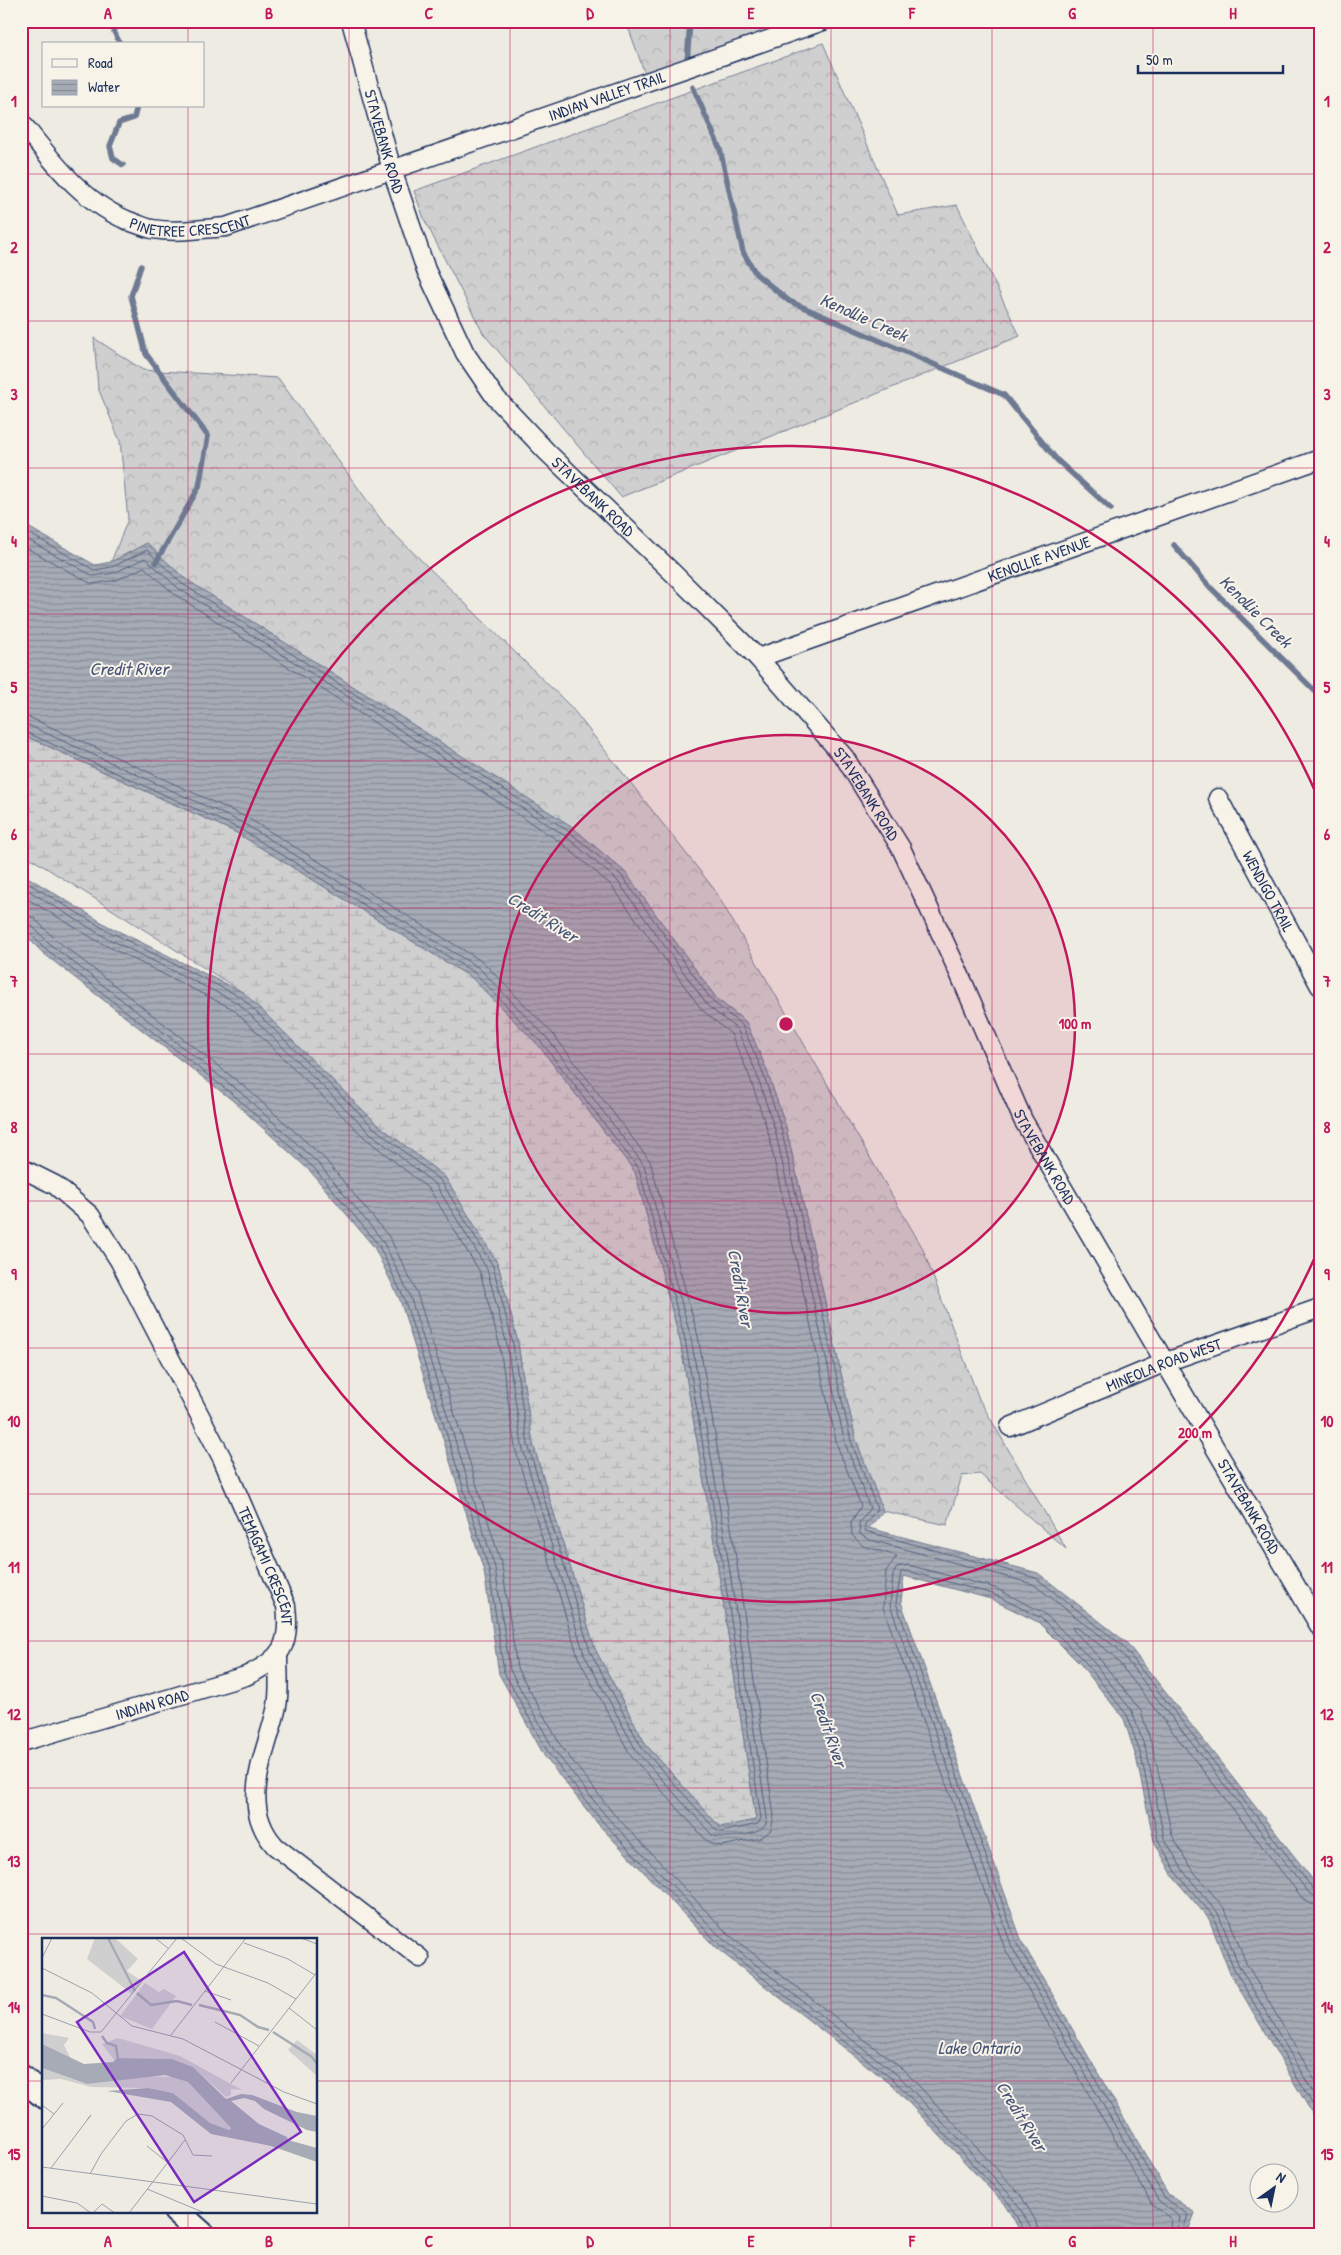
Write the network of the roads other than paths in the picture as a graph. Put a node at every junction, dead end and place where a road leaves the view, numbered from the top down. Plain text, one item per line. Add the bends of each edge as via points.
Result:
1 (351, 21) edge
2 (823, 21) edge
3 (21, 122) edge
4 (392, 170) junction
5 (1316, 466) edge
6 (758, 658) junction
7 (1218, 798) dead end
8 (1320, 986) edge
9 (21, 1168) edge
10 (1320, 1308) edge
11 (1166, 1362) junction
12 (1010, 1427) dead end
13 (1320, 1627) edge
14 (278, 1656) junction
15 (21, 1742) edge
16 (420, 1958) dead end
17 (21, 2077) edge
18 (42, 2094) edge
19 (177, 2212) edge
20 (202, 2234) edge

1 - 4 street, STAVEBANK ROAD
2 - 4 street, INDIAN VALLEY TRAIL
3 - 4 street, PINETREE CRESCENT via 55,165 84,194 118,217 151,229 185,231 226,227
4 - 6 street, STAVEBANK ROAD via 426,270 465,353 496,397 547,452
5 - 6 street, KENOLLIE AVENUE
6 - 11 street, STAVEBANK ROAD via 844,758 901,848 1023,1120
7 - 8 street, WENDIGO TRAIL
9 - 14 street, TEMAGAMI CRESCENT via 54,1185 90,1216 119,1260 158,1333 222,1458 286,1606 289,1628
10 - 11 street, MINEOLA ROAD WEST
11 - 12 street, MINEOLA ROAD WEST
11 - 13 street, STAVEBANK ROAD
14 - 15 street, INDIAN ROAD via 267,1666 246,1676
14 - 16 street, TEMAGAMI CRESCENT via 278,1704 255,1787 259,1818 267,1837
17 - 18 main road
19 - 20 main road

